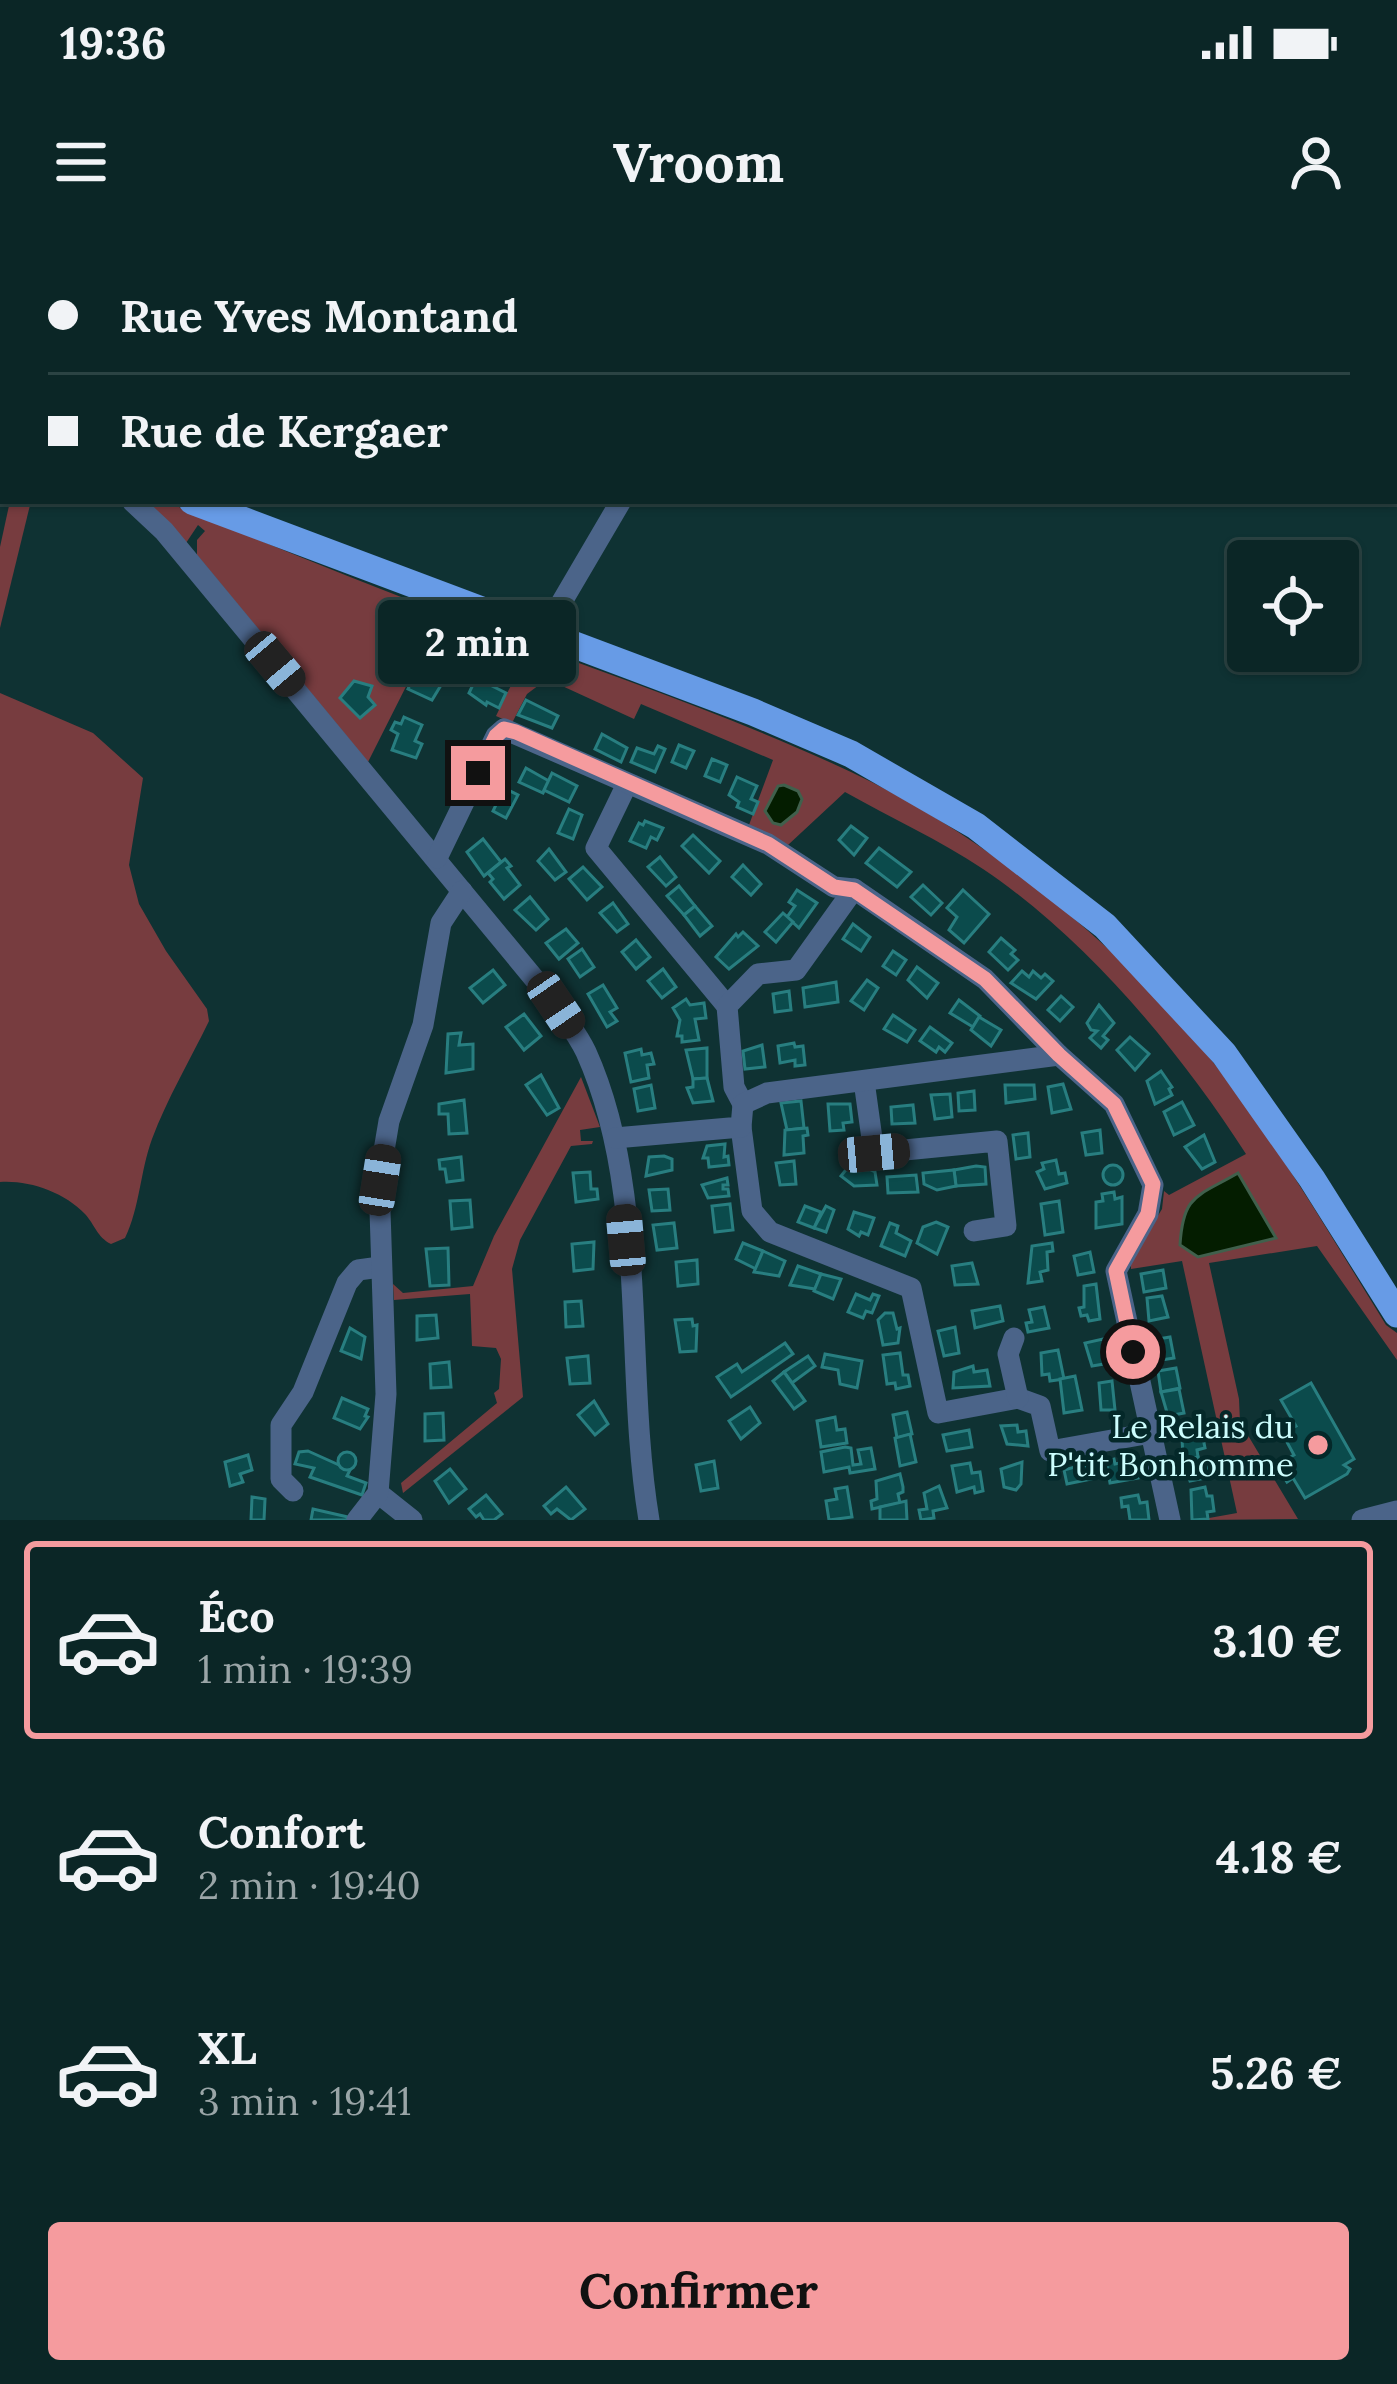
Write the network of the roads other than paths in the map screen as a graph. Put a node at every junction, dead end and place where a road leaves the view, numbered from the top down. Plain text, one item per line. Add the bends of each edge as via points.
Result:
1 (135, 504) edge
2 (200, 504) edge
3 (620, 504) edge
4 (543, 634) junction
5 (627, 784) junction
6 (436, 858) junction
7 (854, 890) junction
8 (462, 891) junction
9 (727, 1006) junction
10 (1059, 1055) junction
11 (864, 1081) junction
12 (743, 1104) junction
13 (741, 1127) junction
14 (615, 1138) junction
15 (974, 1231) dead end
16 (380, 1267) junction
17 (1397, 1314) edge
18 (1014, 1338) dead end
19 (1018, 1398) junction
20 (1151, 1433) junction
21 (293, 1491) dead end
22 (378, 1493) junction
23 (1397, 1511) edge
24 (356, 1520) edge
25 (412, 1520) edge
26 (649, 1520) edge
27 (1170, 1520) edge
28 (1362, 1520) edge

1 - 6 street
2 - 4 main road
3 - 4 street
4 - 17 main road via 850,754 1018,857 1117,938 1224,1054
5 - 6 street via 504,729
5 - 7 street
5 - 9 street via 596,848
6 - 8 street
7 - 9 street via 796,970 758,974
7 - 10 street via 985,979
8 - 14 street via 584,1047
8 - 16 street via 441,923 423,1025 389,1121
9 - 12 street via 734,1087
10 - 11 street
10 - 20 street via 1114,1104 1153,1184 1148,1214 1116,1271
11 - 12 street via 767,1093
11 - 15 street via 874,1153 997,1141 1006,1226
12 - 13 street
13 - 14 street
13 - 19 street via 752,1211 770,1232 911,1288 938,1413
14 - 26 street
16 - 21 street via 358,1270 346,1283 303,1392 281,1425 281,1479
16 - 22 street via 386,1394
18 - 19 street via 1008,1354
19 - 20 street via 1040,1406 1050,1451
20 - 27 street
22 - 24 street
22 - 25 street
23 - 28 street

